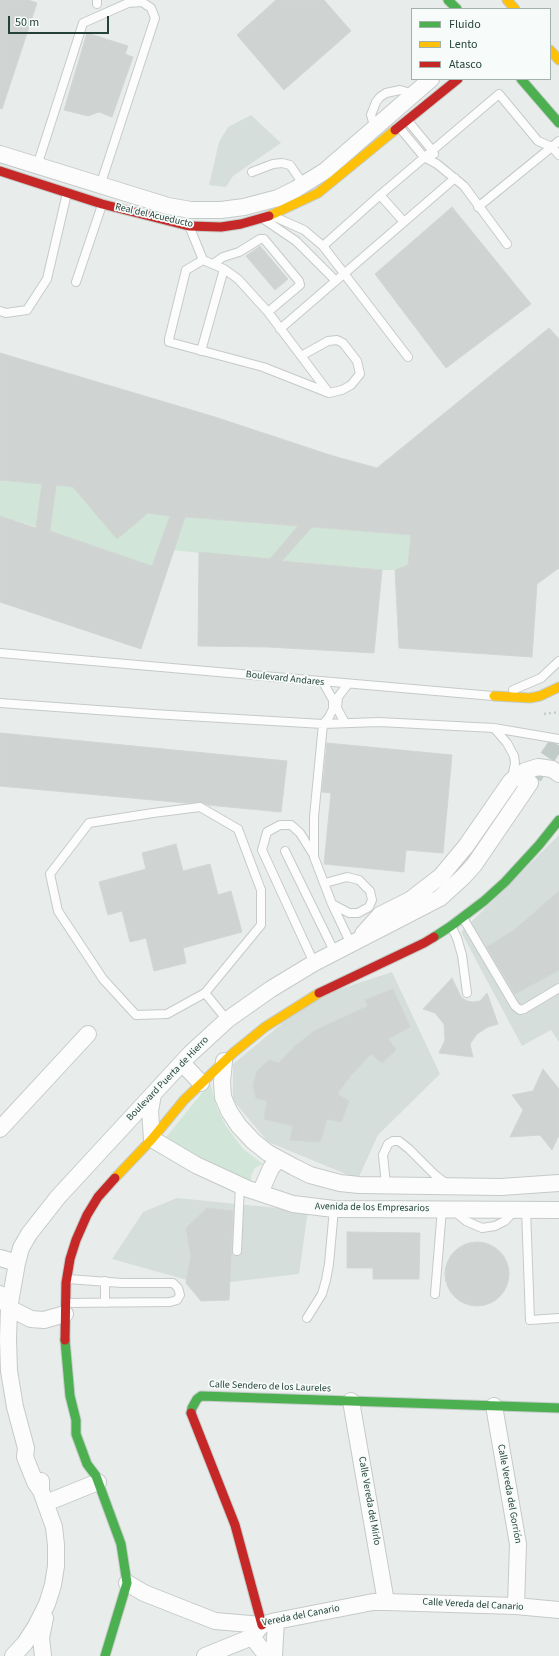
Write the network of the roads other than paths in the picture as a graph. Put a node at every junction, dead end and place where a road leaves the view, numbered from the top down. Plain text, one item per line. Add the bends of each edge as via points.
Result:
1 (448, 0) edge
2 (507, 0) edge
3 (141, 1) edge
4 (456, 8) edge
5 (514, 8) edge
6 (551, 51) edge
7 (559, 60) edge
8 (430, 80) edge
9 (457, 80) edge
10 (520, 81) edge
11 (413, 95) junction
12 (425, 106) junction
13 (407, 120) junction
14 (559, 123) edge
15 (399, 127) junction
16 (378, 134) junction
17 (559, 141) edge
18 (552, 147) junction
19 (432, 150) junction
20 (0, 154) edge
21 (559, 155) edge
22 (424, 157) junction
23 (437, 164) junction
24 (37, 166) junction
25 (0, 171) edge
26 (252, 172) dead end
27 (455, 178) junction
28 (304, 185) junction
29 (100, 186) junction
30 (67, 193) junction
31 (380, 195) junction
32 (102, 204) junction
33 (478, 207) junction
34 (254, 210) junction
35 (272, 215) junction
36 (190, 218) junction
37 (404, 222) junction
38 (507, 244) dead end
39 (323, 246) junction
40 (203, 260) junction
41 (213, 264) junction
42 (224, 269) junction
43 (344, 274) junction
44 (76, 282) dead end
45 (336, 282) junction
46 (0, 311) edge
47 (268, 312) junction
48 (280, 329) junction
49 (201, 351) junction
50 (301, 356) junction
51 (408, 357) dead end
52 (329, 393) junction
53 (0, 653) edge
54 (559, 661) edge
55 (323, 682) junction
56 (348, 684) junction
57 (559, 687) edge
58 (494, 696) junction
59 (0, 703) edge
60 (345, 723) junction
61 (323, 724) junction
62 (494, 728) junction
63 (559, 739) edge
64 (559, 774) edge
65 (511, 781) junction
66 (530, 783) tunnel mouth
67 (559, 820) edge
68 (555, 831) edge
69 (286, 851) dead end
70 (314, 856) junction
71 (325, 883) junction
72 (332, 904) junction
73 (463, 917) junction
74 (451, 926) junction
75 (355, 942) junction
76 (335, 952) junction
77 (314, 963) junction
78 (559, 988) edge
79 (205, 993) junction
80 (468, 993) dead end
81 (227, 1020) junction
82 (88, 1034) dead end
83 (224, 1061) junction
84 (182, 1063) junction
85 (201, 1083) junction
86 (152, 1094) junction
87 (0, 1129) edge
88 (152, 1139) junction
89 (279, 1159) junction
90 (559, 1183) edge
91 (240, 1185) junction
92 (386, 1185) junction
93 (450, 1186) junction
94 (260, 1193) junction
95 (334, 1209) junction
96 (447, 1209) junction
97 (521, 1209) junction
98 (559, 1210) edge
99 (237, 1251) dead end
100 (0, 1258) edge
101 (17, 1263) junction
102 (67, 1279) junction
103 (105, 1281) junction
104 (0, 1294) edge
105 (435, 1294) dead end
106 (105, 1303) junction
107 (9, 1308) junction
108 (65, 1308) junction
109 (307, 1318) dead end
110 (559, 1318) edge
111 (351, 1401) junction
112 (494, 1406) junction
113 (559, 1408) edge
114 (76, 1420) joint
115 (97, 1479) junction
116 (44, 1497) junction
117 (127, 1583) junction
118 (386, 1602) junction
119 (47, 1604) junction
120 (516, 1606) junction
121 (559, 1610) edge
122 (263, 1627) junction
123 (13, 1656) edge
124 (43, 1656) edge
125 (105, 1656) edge
126 (205, 1656) edge
127 (267, 1656) edge
128 (274, 1656) edge

1 - 4 street
2 - 5 street
3 - 24 lane via 128,3 83,23
3 - 29 lane via 151,8 155,18
6 - 7 street
8 - 11 street, Real del Acueducto
9 - 12 street, Real del Acueducto
10 - 14 street
11 - 12 lane
11 - 16 street, Real del Acueducto
12 - 13 street, Real del Acueducto
13 - 15 street, Real del Acueducto
13 - 19 lane
15 - 16 street, Real del Acueducto
15 - 22 lane
16 - 28 street, Real del Acueducto
16 - 35 street, Real del Acueducto via 318,193
17 - 18 lane
18 - 19 lane via 538,141 499,94
18 - 21 lane
18 - 33 lane
19 - 22 lane
19 - 23 lane
20 - 24 street, Real del Acueducto
22 - 23 lane
22 - 31 lane
23 - 27 lane
24 - 29 street, Real del Acueducto
25 - 30 street, Real del Acueducto
26 - 28 lane via 282,163 290,165
27 - 33 lane via 472,195
27 - 37 lane
28 - 34 street, Real del Acueducto
29 - 36 street, Real del Acueducto via 151,202
30 - 32 street, Real del Acueducto
30 - 46 lane via 48,279 27,310 6,313
31 - 37 lane
31 - 39 lane
32 - 36 street, Real del Acueducto via 142,216
32 - 44 lane
33 - 38 lane
34 - 35 street, Real del Acueducto
34 - 35 lane
34 - 36 street, Real del Acueducto via 221,210
34 - 45 lane via 296,241
35 - 39 lane via 304,230
36 - 40 lane
37 - 43 lane
39 - 43 lane
40 - 41 lane
40 - 49 lane via 186,270 168,339 172,344
41 - 42 lane
41 - 47 lane via 264,239 300,285
42 - 47 lane
42 - 49 lane
43 - 45 lane
43 - 51 lane
45 - 48 lane
47 - 48 lane
48 - 50 lane
49 - 52 lane via 263,367
50 - 52 lane
50 - 52 lane via 328,341 344,343 357,361 360,374 351,385
53 - 55 lane, Boulevard Andares
54 - 58 lane, Boulevard Andares via 541,678
55 - 56 lane, Boulevard Andares
55 - 61 lane via 333,700 333,709
56 - 58 lane, Boulevard Andares
56 - 60 lane via 338,697 337,708
57 - 58 street via 530,698
59 - 61 lane
60 - 61 lane
60 - 62 lane via 379,722
61 - 70 lane via 314,817
62 - 63 lane
62 - 65 lane via 514,756 515,769
64 - 65 street via 552,769 538,767 525,771
65 - 75 street via 466,846 441,876 410,900 380,916
66 - 75 street, Boulevard Puerta de Hierro via 474,865 451,889 426,906
67 - 68 street
68 - 73 street via 505,882
69 - 76 lane
70 - 71 lane
70 - 77 lane via 300,833 291,825 280,825 267,832 262,850
71 - 72 lane
71 - 72 lane via 347,877 359,880 370,892 372,900 369,907 358,913 349,913
72 - 75 lane
73 - 74 street
73 - 78 lane via 514,1006 524,1010
74 - 80 lane via 462,956
74 - 83 street via 424,943 312,996 265,1027
75 - 76 street, Boulevard Puerta de Hierro
76 - 77 street, Boulevard Puerta de Hierro
77 - 81 street, Boulevard Puerta de Hierro
79 - 79 lane via 167,1014 136,1015 103,979 58,911 50,874 89,823 200,807 238,830 261,890 261,925
79 - 81 lane
81 - 84 street, Boulevard Puerta de Hierro
82 - 87 street
83 - 85 street
83 - 89 street via 223,1097 229,1111 253,1141
84 - 85 street
84 - 86 street, Boulevard Puerta de Hierro
85 - 88 street
86 - 88 street
86 - 101 street, Boulevard Puerta de Hierro via 28,1234
88 - 91 street, Avenida de los Empresarios via 196,1165
88 - 102 street via 94,1203 76,1240
89 - 92 street via 310,1174 340,1183
89 - 94 street via 271,1168
90 - 93 street via 529,1186
91 - 94 street, Avenida de los Empresarios
91 - 99 lane
92 - 93 street
92 - 93 lane via 383,1155 388,1144 399,1141
94 - 95 street, Avenida de los Empresarios via 293,1204
95 - 96 street, Avenida de los Empresarios
95 - 109 lane via 326,1280 322,1294
96 - 97 street, Avenida de los Empresarios
96 - 105 lane
97 - 98 street, Avenida de los Empresarios
97 - 110 lane via 530,1320
100 - 101 street
101 - 107 street, Boulevard Puerta de Hierro
102 - 103 lane
102 - 108 street
103 - 106 lane
103 - 106 lane via 173,1283 180,1295 177,1300 170,1302
104 - 107 street
106 - 108 lane
107 - 108 street via 30,1319 44,1320
107 - 116 street, Boulevard Puerta de Hierro via 9,1371 15,1407 26,1448 31,1454
108 - 114 street via 67,1371
111 - 112 street, Calle Sendero de los Laureles
111 - 118 street, Calle Vereda del Mirlo
111 - 122 street, Calle Sendero de los Laureles via 201,1396 192,1408 193,1419 235,1525
112 - 113 street, Calle Sendero de los Laureles
112 - 120 street, Calle Vereda del Gorrión via 518,1544
114 - 115 street via 84,1430 98,1470
115 - 116 street
115 - 117 street via 121,1544
116 - 119 street, Boulevard Puerta de Hierro via 54,1527 56,1545 56,1566
117 - 122 street, Vereda del Canario via 139,1591 215,1621
117 - 125 street
118 - 120 street, Calle Vereda del Canario
118 - 122 street, Vereda del Canario via 373,1602
119 - 123 street via 36,1626
119 - 124 street via 41,1638
120 - 121 street, Calle Vereda del Canario
122 - 126 street
122 - 127 street
122 - 128 street

